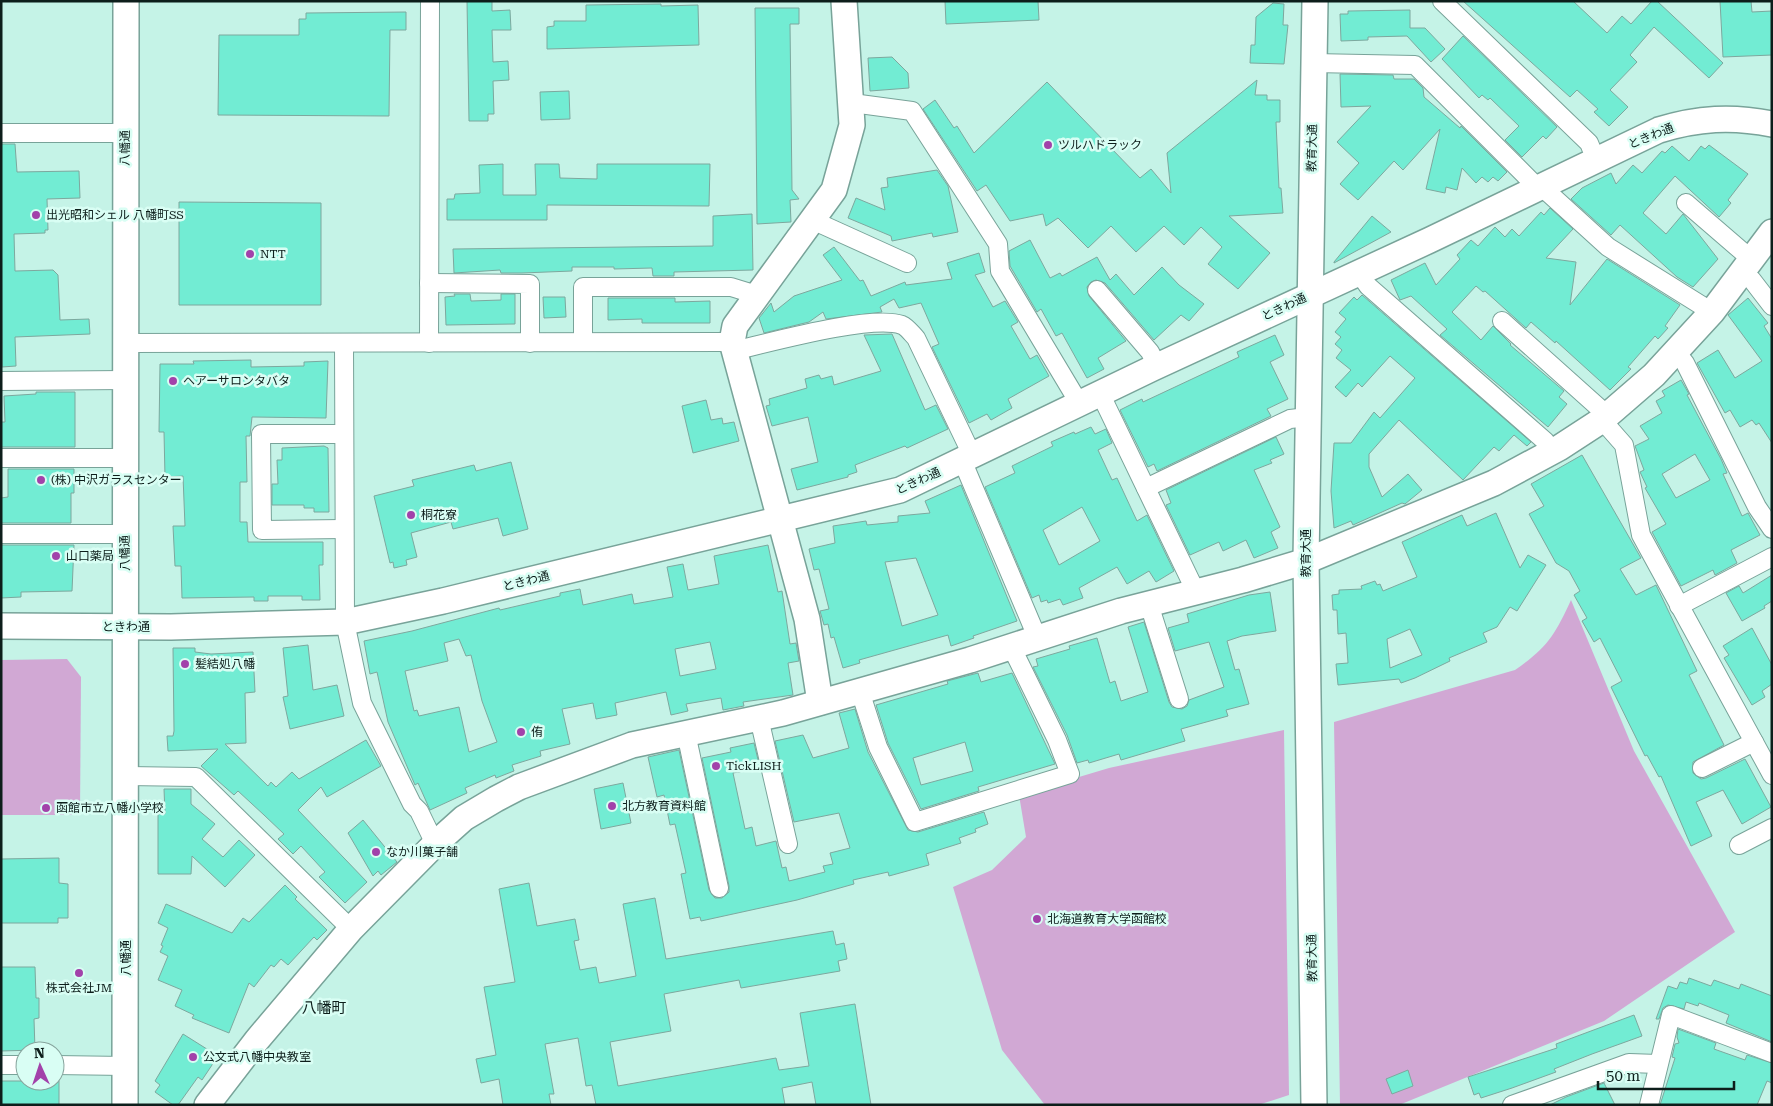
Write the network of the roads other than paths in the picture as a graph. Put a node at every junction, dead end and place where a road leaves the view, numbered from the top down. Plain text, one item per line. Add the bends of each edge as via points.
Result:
1 (126, 1) edge
2 (430, 1) edge
3 (844, 1) edge
4 (1314, 1) edge
5 (1442, 1) edge
6 (1313, 63) junction
7 (852, 103) junction
8 (1772, 124) edge
9 (1, 133) edge
10 (125, 133) junction
11 (1596, 160) junction
12 (1540, 188) junction
13 (1686, 204) dead end
14 (812, 220) junction
15 (1772, 232) edge
16 (907, 263) dead end
17 (1746, 267) junction
18 (1359, 273) junction
19 (429, 283) junction
20 (1097, 290) dead end
21 (757, 295) junction
22 (1311, 295) junction
23 (1772, 306) edge
24 (1712, 312) junction
25 (1502, 321) dead end
26 (583, 342) junction
27 (125, 343) junction
28 (344, 343) junction
29 (430, 343) junction
30 (530, 343) junction
31 (732, 347) junction
32 (1676, 353) junction
33 (1157, 366) junction
34 (125, 380) junction
35 (1, 381) edge
36 (1090, 398) junction
37 (1308, 417) junction
38 (1604, 418) junction
39 (344, 434) junction
40 (1553, 452) junction
41 (1, 458) edge
42 (125, 458) junction
43 (967, 458) junction
44 (1146, 488) junction
45 (781, 519) junction
46 (343, 529) junction
47 (1772, 529) edge
48 (1, 534) edge
49 (125, 534) junction
50 (1772, 556) edge
51 (1306, 561) junction
52 (1196, 592) junction
53 (1149, 604) junction
54 (1679, 606) junction
55 (345, 622) junction
56 (1, 626) edge
57 (126, 627) junction
58 (1038, 637) junction
59 (1011, 646) junction
60 (860, 691) junction
61 (1179, 700) dead end
62 (820, 702) junction
63 (759, 718) junction
64 (686, 734) junction
65 (1754, 742) junction
66 (1702, 768) dead end
67 (1772, 775) edge
68 (127, 776) junction
69 (1772, 828) edge
70 (435, 844) junction
71 (788, 844) dead end
72 (1739, 845) dead end
73 (719, 888) dead end
74 (351, 929) junction
75 (1772, 1053) edge
76 (1658, 1064) junction
77 (1, 1065) edge
78 (15, 1065) edge
79 (65, 1066) edge
80 (126, 1066) junction
81 (125, 1105) edge
82 (207, 1105) edge
83 (1314, 1105) edge
84 (1512, 1105) edge
85 (1649, 1105) edge

1 - 10 street, 八幡通
2 - 19 street
3 - 7 street
4 - 6 street, 教育大通
5 - 11 street via 1589,143
6 - 12 street via 1415,65
6 - 22 street, 教育大通
7 - 14 street via 852,125 834,190
7 - 36 street via 912,112 998,244 1000,271
8 - 11 street, ときわ通 via 1722,118 1683,123 1659,130
9 - 10 street
10 - 27 street, 八幡通
11 - 12 street, ときわ通
12 - 18 street, ときわ通
12 - 24 street via 1608,247
13 - 17 street
14 - 16 street
14 - 21 street
15 - 17 street
17 - 23 street
17 - 24 street
18 - 22 street, ときわ通
18 - 40 street via 1368,286 1545,441
19 - 29 street
19 - 30 street via 530,284
20 - 33 street via 1150,352
21 - 26 street via 731,287 583,287
21 - 31 street via 735,326
22 - 33 street, ときわ通
22 - 37 street, 教育大通
24 - 32 street
25 - 38 street
26 - 30 street
26 - 31 street
27 - 28 street
27 - 34 street, 八幡通
28 - 29 street
28 - 39 street
29 - 30 street
31 - 43 street via 878,322 902,325 916,338
31 - 45 street
32 - 38 street
32 - 47 street via 1685,363 1757,507
33 - 36 street, ときわ通
34 - 35 street
34 - 42 street, 八幡通
36 - 43 street, ときわ通
36 - 44 street
37 - 44 street via 1290,419
37 - 51 street, 教育大通
38 - 40 street
38 - 54 street via 1624,445 1641,535
39 - 46 street
39 - 46 street via 262,434 262,530
40 - 51 street via 1494,483
41 - 42 street
42 - 49 street, 八幡通
43 - 45 street, ときわ通 via 900,490
43 - 58 street
44 - 52 street
45 - 55 street, ときわ通
45 - 62 street via 807,619
46 - 55 street
48 - 49 street
49 - 57 street, 八幡通
50 - 54 street
51 - 52 street
51 - 83 street, 教育大通
52 - 53 street
53 - 58 street
53 - 61 street
54 - 65 street
55 - 57 street, ときわ通
55 - 70 street via 362,703
56 - 57 street, ときわ通
57 - 68 street, 八幡通
58 - 59 street
59 - 60 street
59 - 60 street via 1070,774 915,822 878,747
60 - 62 street
62 - 63 street
63 - 64 street
63 - 71 street
64 - 70 street via 632,745 519,787 464,818
64 - 73 street
65 - 66 street
65 - 67 street
68 - 74 street via 196,776
68 - 80 street, 八幡通
69 - 72 street
70 - 74 street
74 - 82 street
75 - 76 street via 1671,1015
76 - 84 street via 1629,1063
76 - 85 street
77 - 78 street
79 - 80 street
80 - 81 street, 八幡通

